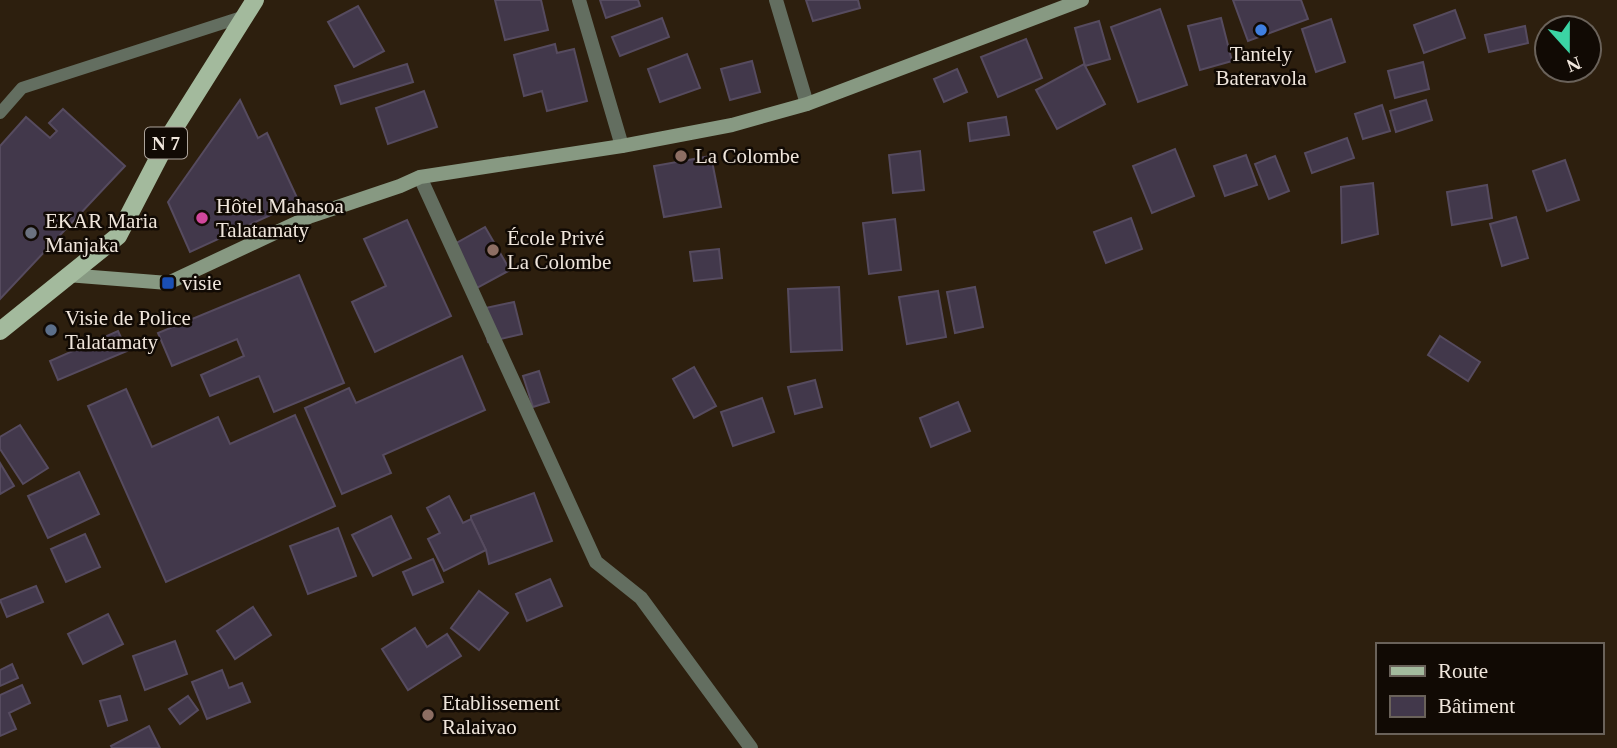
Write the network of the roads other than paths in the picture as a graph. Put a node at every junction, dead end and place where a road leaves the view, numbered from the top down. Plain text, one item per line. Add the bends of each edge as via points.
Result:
1 (255, 0) edge
2 (579, 0) edge
3 (776, 0) edge
4 (1082, 0) edge
5 (245, 16) junction
6 (807, 104) junction
7 (0, 113) edge
8 (622, 146) junction
9 (420, 177) junction
10 (67, 275) junction
11 (0, 331) edge
12 (751, 748) edge

1 - 5 main road, N 7
2 - 8 street
3 - 6 street
4 - 6 street
5 - 7 lane via 22,88
5 - 10 main road, N 7 via 172,132 118,236
6 - 8 street via 732,125
8 - 9 street
9 - 10 street via 311,216 168,283
9 - 12 street via 596,562 640,598
10 - 11 main road, N 7

